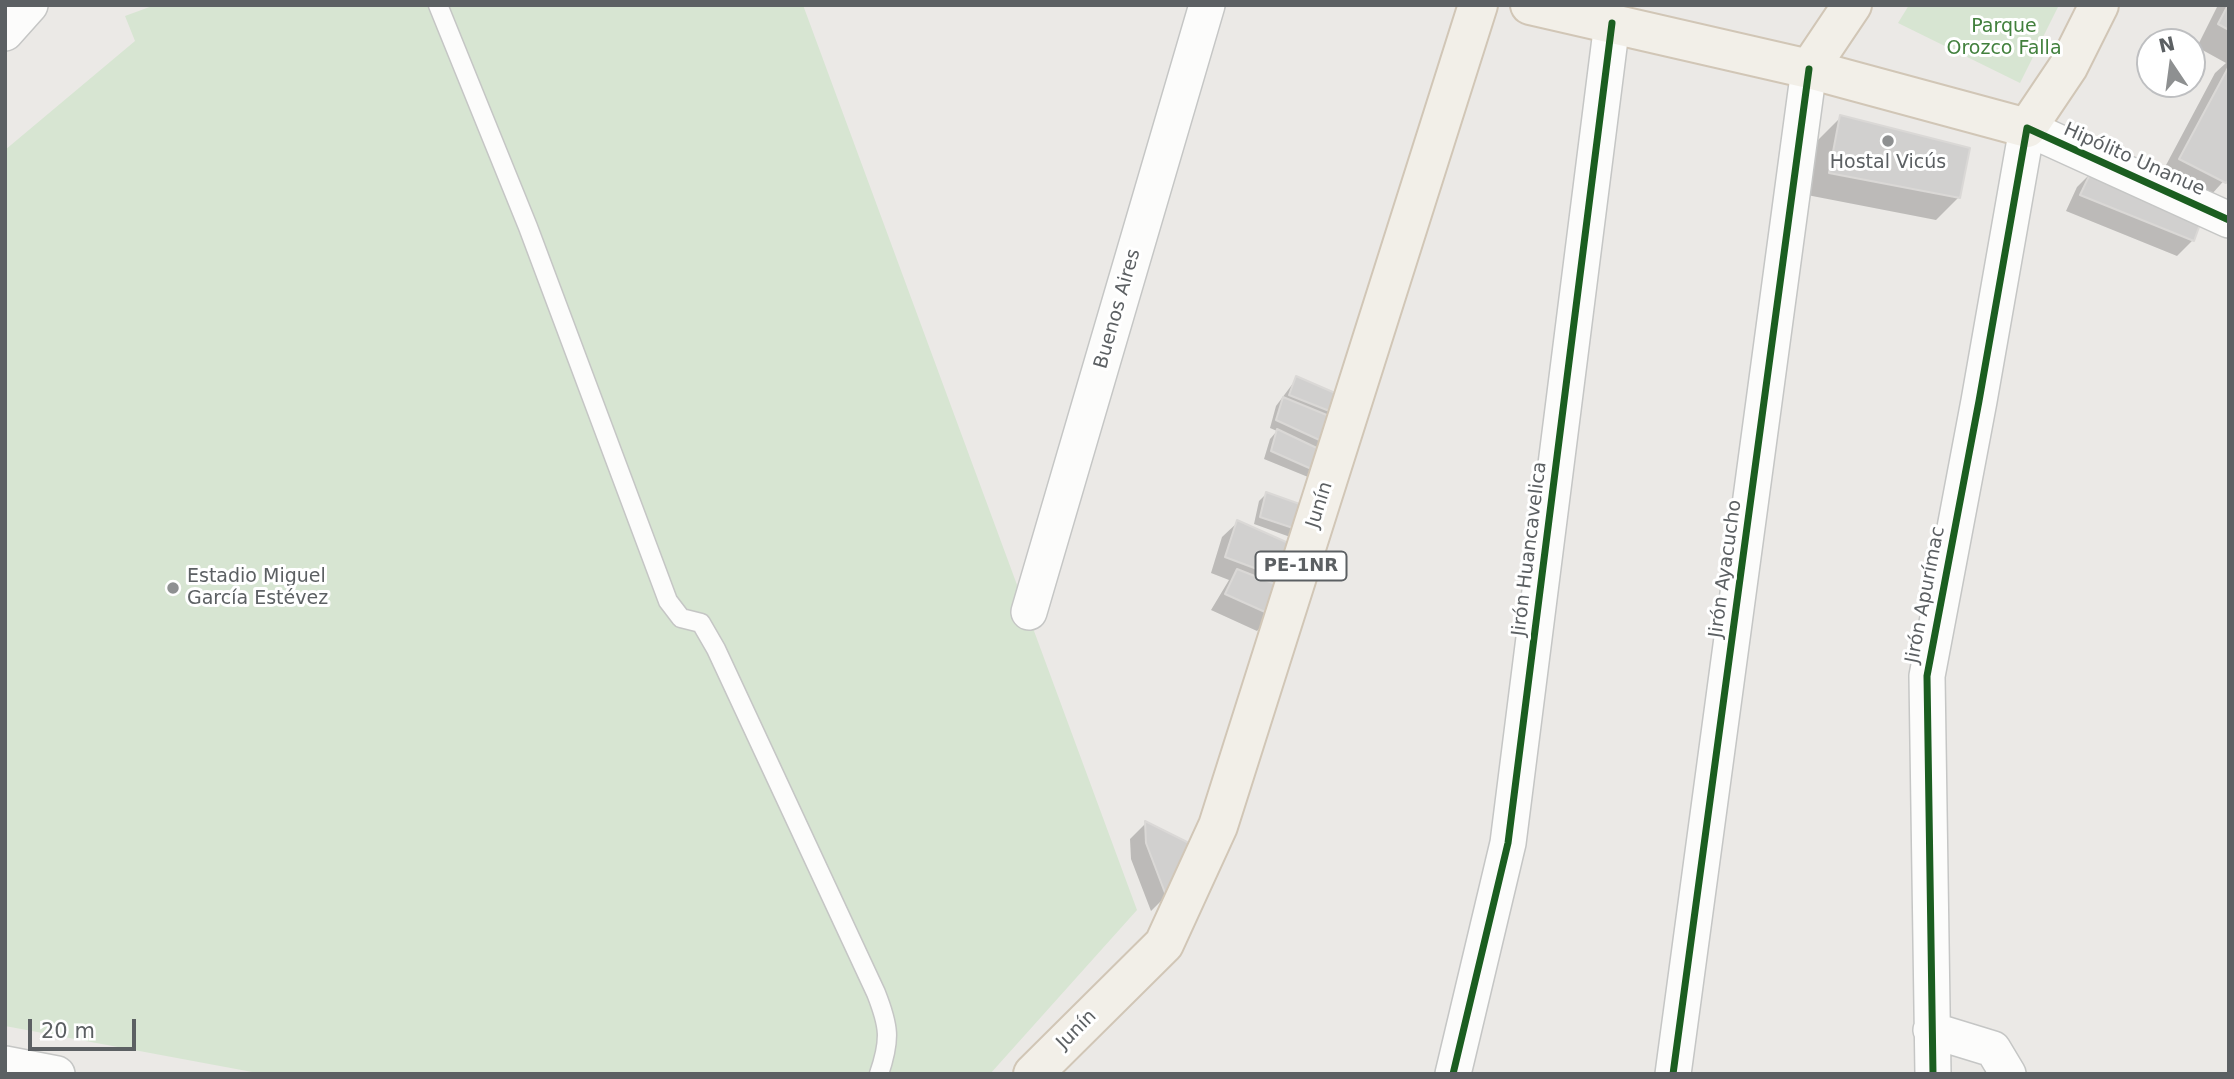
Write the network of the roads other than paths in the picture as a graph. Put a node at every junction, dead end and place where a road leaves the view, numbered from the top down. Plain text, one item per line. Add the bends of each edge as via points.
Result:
1 (30, 5) edge
2 (438, 5) edge
3 (1207, 5) edge
4 (1478, 5) edge
5 (1530, 5) edge
6 (1852, 5) edge
7 (2099, 5) edge
8 (1612, 23) junction
9 (5, 33) edge
10 (1809, 69) junction
11 (2026, 128) junction
12 (2229, 219) edge
13 (1029, 612) dead end
14 (1931, 1030) junction
15 (7, 1067) edge
16 (57, 1074) edge
17 (879, 1074) edge
18 (1032, 1074) edge
19 (1453, 1074) edge
20 (1673, 1074) edge
21 (1933, 1074) edge
22 (2008, 1074) edge

1 - 9 street
2 - 17 lane via 533,240 668,601 681,618 701,623 716,649 876,993 889,1042
3 - 13 street, Buenos Aires
4 - 18 main road, Junín / PE-1NR via 1218,826 1164,944
5 - 8 main road, Hipólito Unanue
6 - 10 main road
7 - 11 main road via 2068,67
8 - 10 main road, Hipólito Unanue
8 - 19 street, Jirón Huancavelica via 1508,843
10 - 11 main road, Hipólito Unanue
10 - 20 street, Jirón Ayacucho
11 - 12 street, Hipólito Unanue
11 - 14 street, Jirón Apurímac via 1927,676
14 - 21 street, Jirón Apurímac
14 - 22 street via 1993,1049
15 - 16 street

